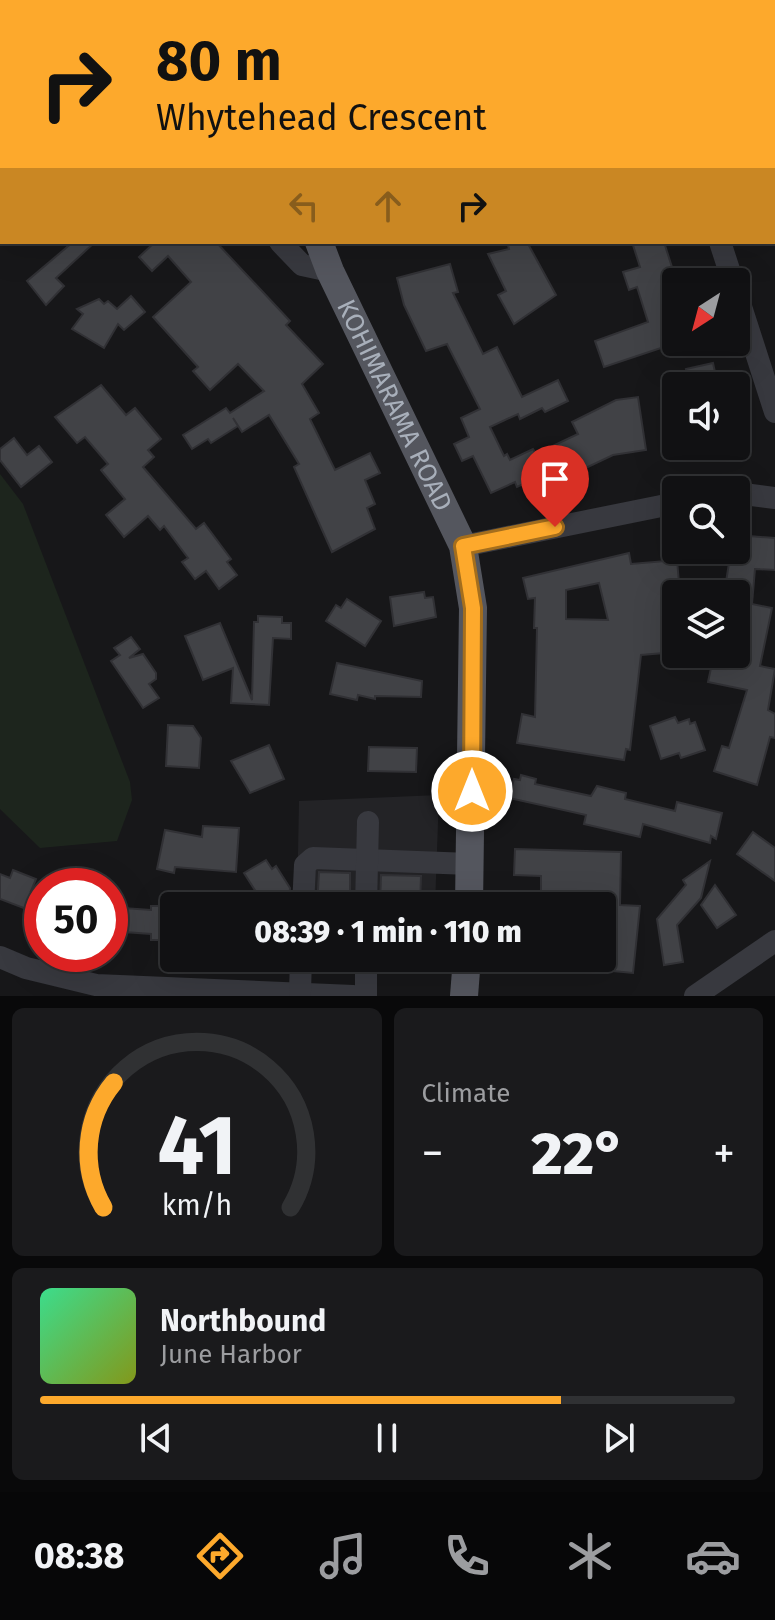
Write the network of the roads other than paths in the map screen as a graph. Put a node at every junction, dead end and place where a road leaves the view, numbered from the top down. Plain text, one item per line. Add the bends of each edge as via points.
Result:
1 (282, 244) edge
2 (320, 244) edge
3 (721, 244) edge
4 (728, 268) edge
5 (330, 271) junction
6 (750, 334) edge
7 (775, 412) edge
8 (750, 495) edge
9 (775, 498) edge
10 (662, 506) edge
11 (463, 546) junction
12 (368, 822) dead end
13 (367, 860) junction
14 (470, 864) junction
15 (303, 892) edge
16 (366, 892) edge
17 (469, 892) edge
18 (775, 941) edge
19 (0, 957) edge
20 (301, 972) edge
21 (366, 972) edge
22 (466, 972) edge
23 (300, 992) junction
24 (353, 996) edge
25 (366, 996) edge
26 (464, 996) edge
27 (695, 996) edge

1 - 5 street via 302,265
2 - 5 main road, KOHIMARAMA ROAD
3 - 4 street
5 - 11 main road, KOHIMARAMA ROAD
6 - 7 street
8 - 9 street
10 - 11 street
11 - 14 main road, KOHIMARAMA ROAD via 473,608
12 - 13 street
13 - 14 street
13 - 15 street via 308,860
13 - 16 street
14 - 17 main road, KOHIMARAMA ROAD
18 - 27 street
19 - 23 street via 55,976 110,986
20 - 23 street
21 - 25 street
22 - 26 main road
23 - 24 street

